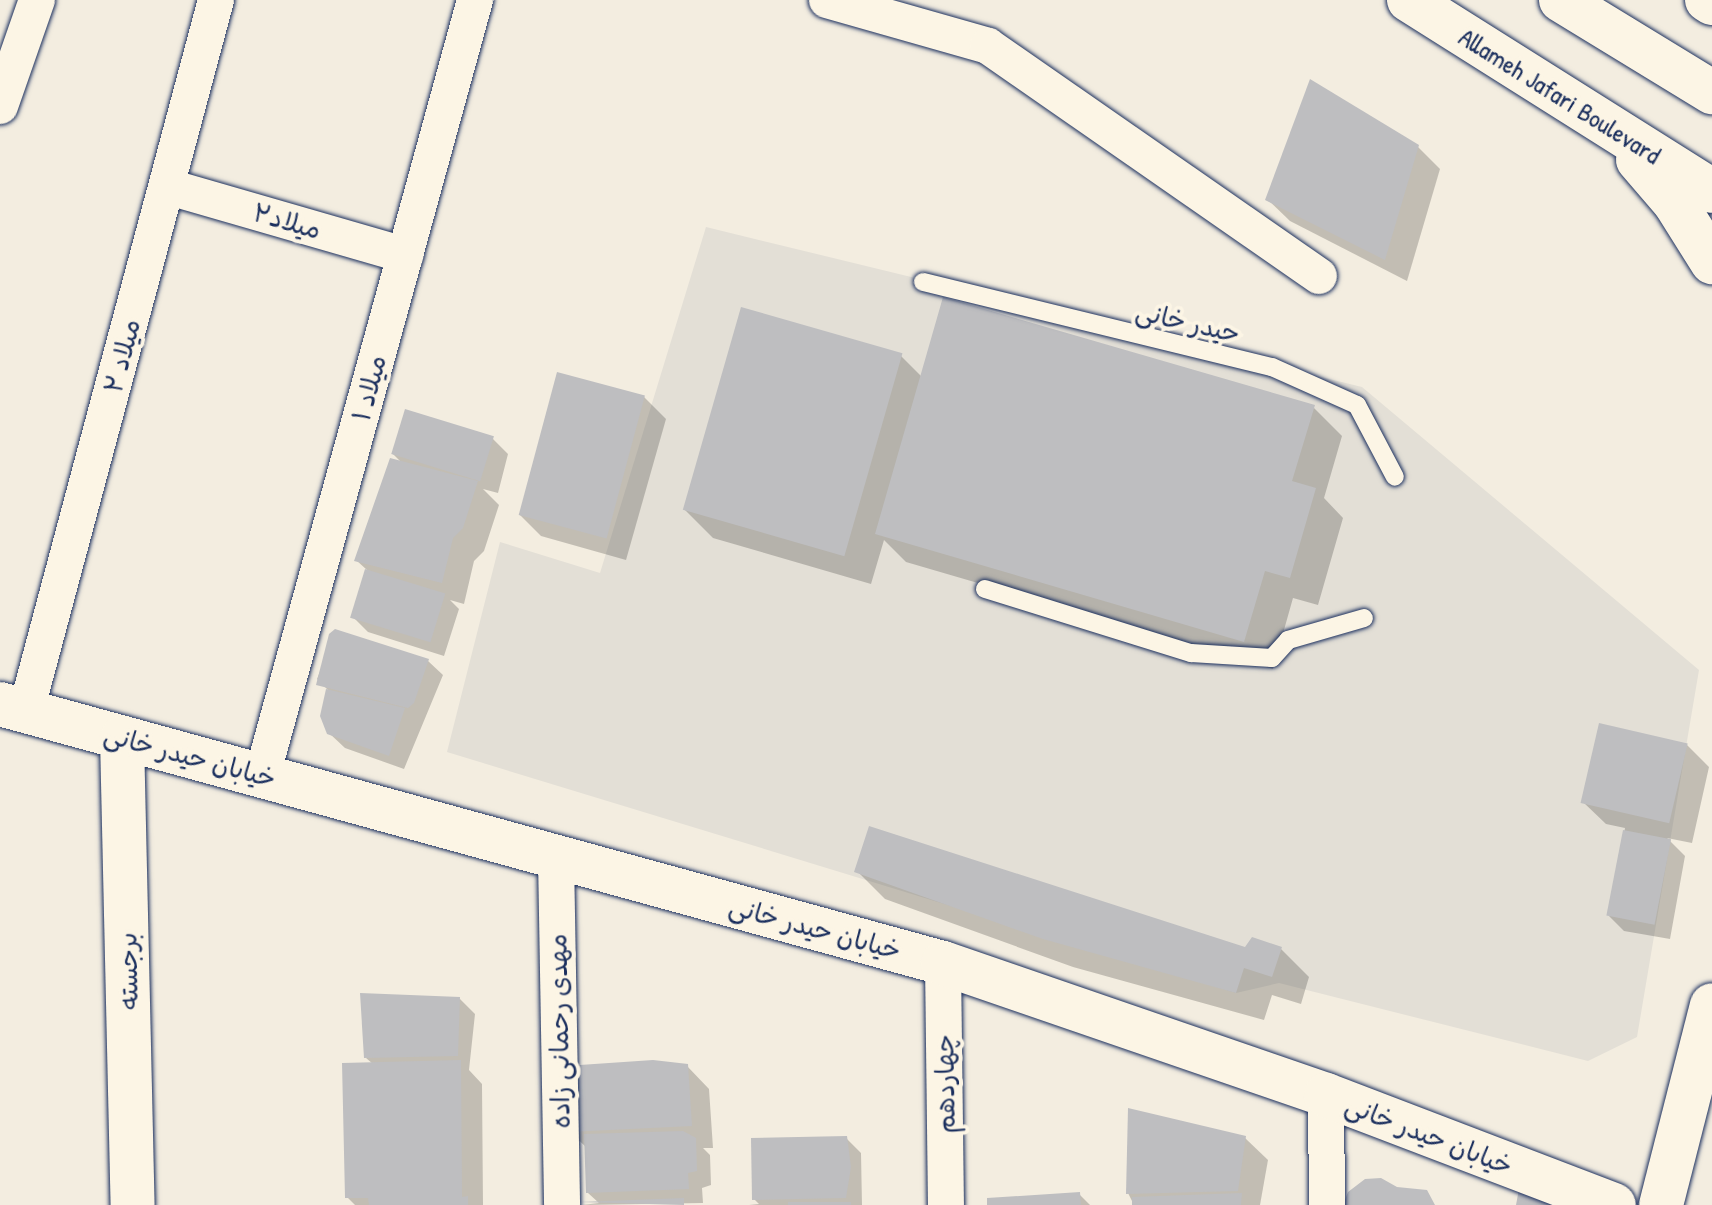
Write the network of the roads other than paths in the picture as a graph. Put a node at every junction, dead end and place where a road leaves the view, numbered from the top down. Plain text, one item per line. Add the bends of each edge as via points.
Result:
1 (37, 0) edge
2 (216, 0) edge
3 (475, 0) edge
4 (827, 0) edge
5 (1409, 0) edge
6 (1561, 0) edge
7 (1707, 0) edge
8 (1712, 3) edge
9 (1712, 92) edge
10 (0, 106) edge
11 (1613, 131) junction
12 (169, 187) junction
13 (1712, 191) edge
14 (405, 255) junction
15 (1712, 262) edge
16 (1319, 276) dead end
17 (923, 282) dead end
18 (1395, 477) dead end
19 (985, 589) dead end
20 (1364, 618) dead end
21 (13, 708) edge
22 (122, 738) junction
23 (262, 776) junction
24 (556, 857) junction
25 (943, 963) junction
26 (1712, 1005) edge
27 (1326, 1095) junction
28 (133, 1205) edge
29 (562, 1205) edge
30 (946, 1205) edge
31 (1327, 1205) edge
32 (1614, 1205) edge
33 (1661, 1205) edge

1 - 10 street
2 - 12 street, میلاد ۲
3 - 14 street, میلاد ۱
4 - 16 street via 988,46
5 - 11 street, Allameh Jafari Boulevard
6 - 9 street
7 - 8 street
11 - 13 street, Allameh Jafari Boulevard
11 - 15 street via 1675,203
12 - 14 street, میلاد۲
12 - 21 street, میلاد ۲
14 - 23 street, میلاد ۱
17 - 18 lane, حیدر خانی via 1272,367 1357,405
19 - 20 lane via 1191,653 1272,658 1288,640
21 - 22 street, خیابان حیدر خانی
22 - 23 street, خیابان حیدر خانی
22 - 28 street, برجسته
23 - 24 street, خیابان حیدر خانی
24 - 25 street, خیابان حیدر خانی
24 - 29 street, مهدی رحمانی زاده
25 - 27 street, خیابان حیدر خانی
25 - 30 street, چهاردهم
26 - 33 street
27 - 31 street
27 - 32 street, خیابان حیدر خانی

